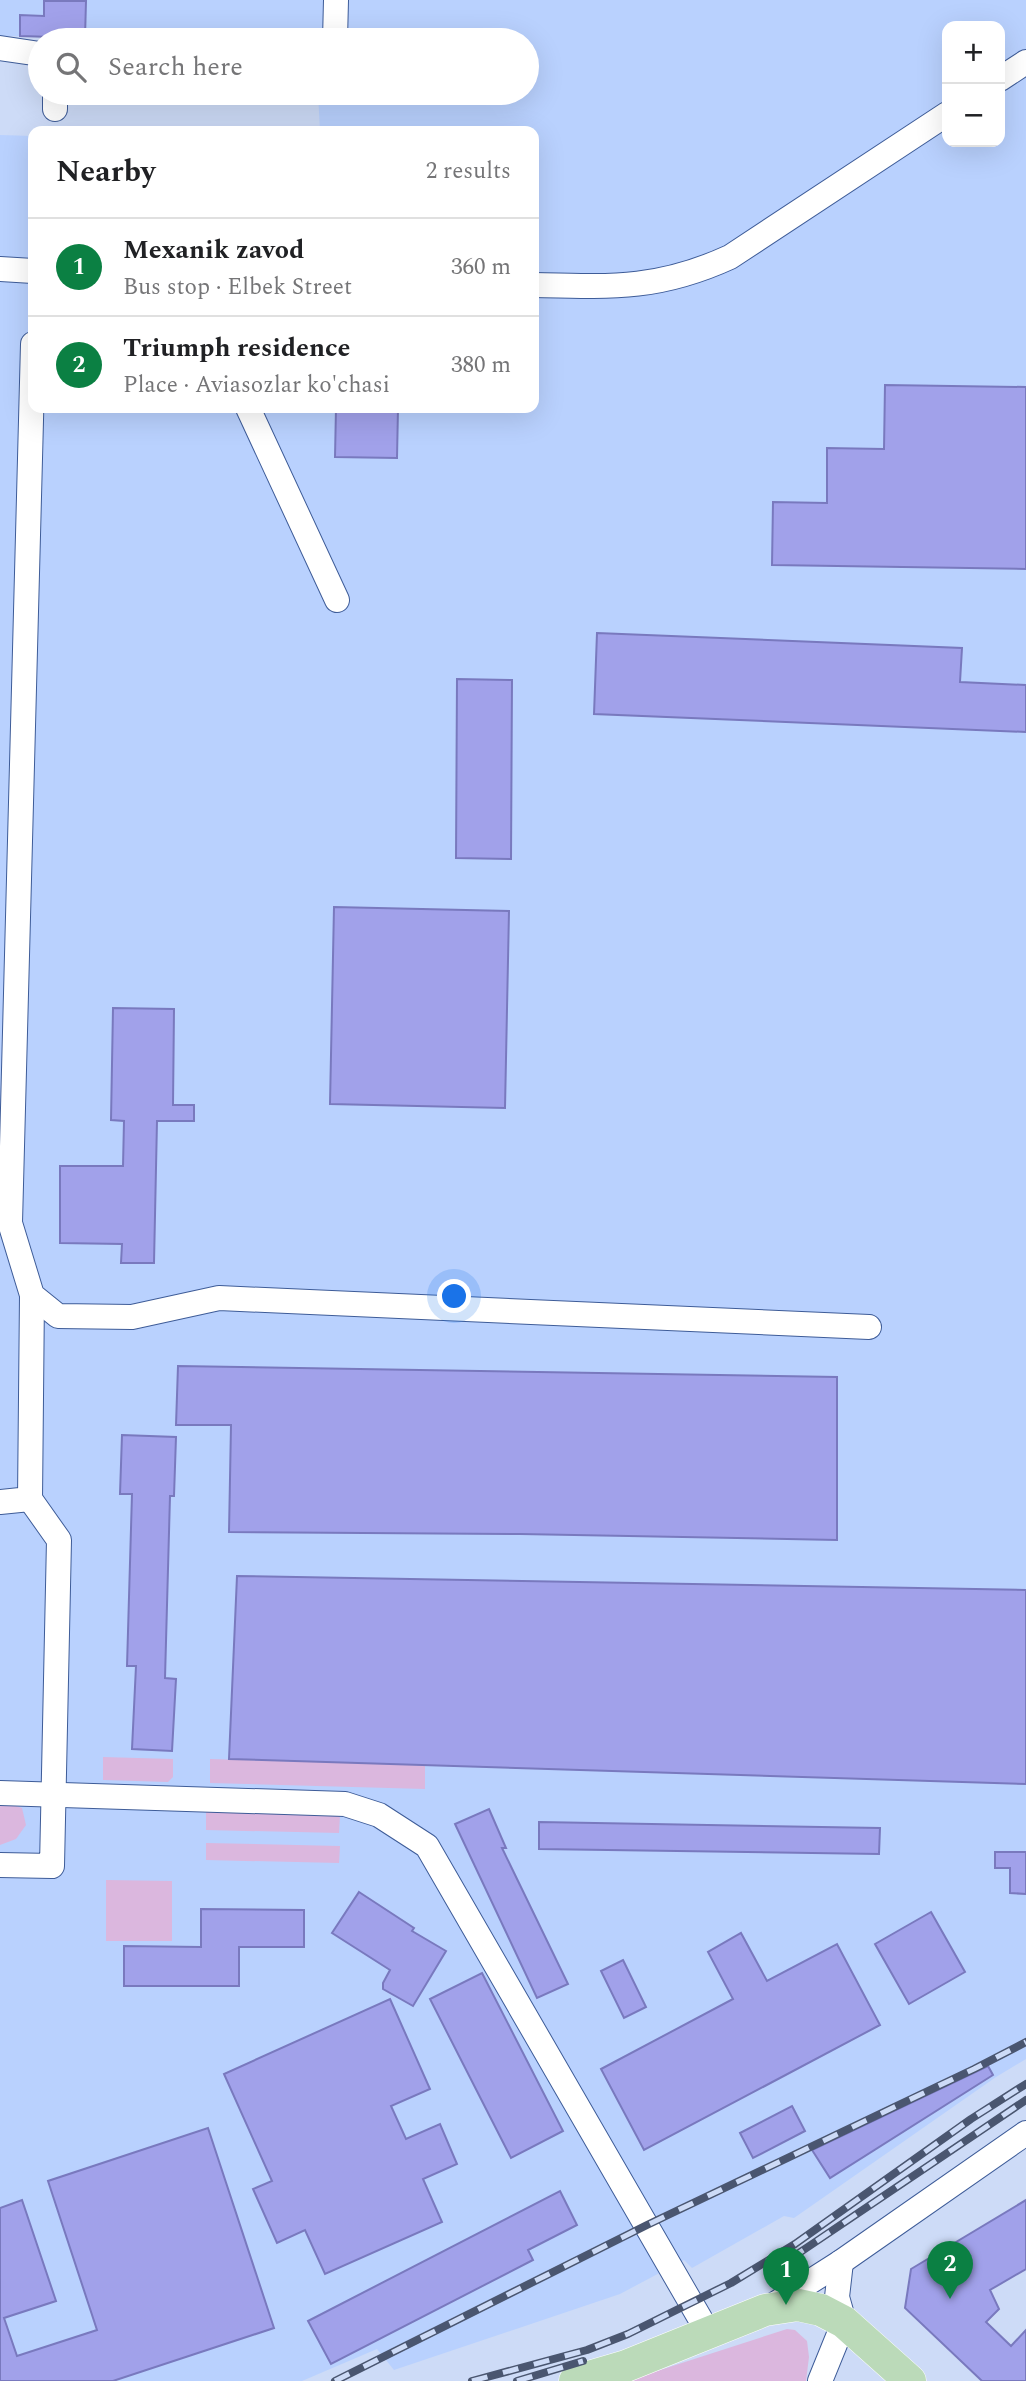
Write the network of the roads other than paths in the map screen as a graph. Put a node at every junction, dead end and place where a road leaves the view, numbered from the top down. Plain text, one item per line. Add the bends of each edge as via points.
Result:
1 (336, 0) edge
2 (335, 28) edge
3 (0, 48) edge
4 (28, 52) edge
5 (1026, 62) edge
6 (1005, 76) edge
7 (942, 117) edge
8 (0, 270) edge
9 (28, 271) edge
10 (539, 285) edge
11 (31, 413) edge
12 (250, 413) edge
13 (337, 600) dead end
14 (32, 1295) junction
15 (869, 1327) dead end
16 (30, 1499) junction
17 (0, 1502) edge
18 (0, 1793) edge
19 (53, 1795) junction
20 (0, 1865) edge
21 (1026, 2133) edge
22 (842, 2262) junction
23 (765, 2310) junction
24 (845, 2322) junction
25 (709, 2334) junction
26 (575, 2381) edge
27 (820, 2381) edge
28 (910, 2381) edge

1 - 2 street
3 - 4 street
5 - 6 street
7 - 10 street via 730,257 698,272 614,288
8 - 9 street
11 - 14 street via 10,1223
12 - 13 street
14 - 15 street via 58,1316 132,1317 219,1298
14 - 16 street
16 - 17 street
16 - 19 street via 59,1540
18 - 19 street
19 - 20 street via 52,1866
19 - 25 street via 345,1804 379,1815 427,1846
21 - 22 street
22 - 23 street
22 - 24 street via 836,2297
23 - 24 main road via 809,2306
23 - 25 main road
24 - 27 street
24 - 28 main road
25 - 26 main road

